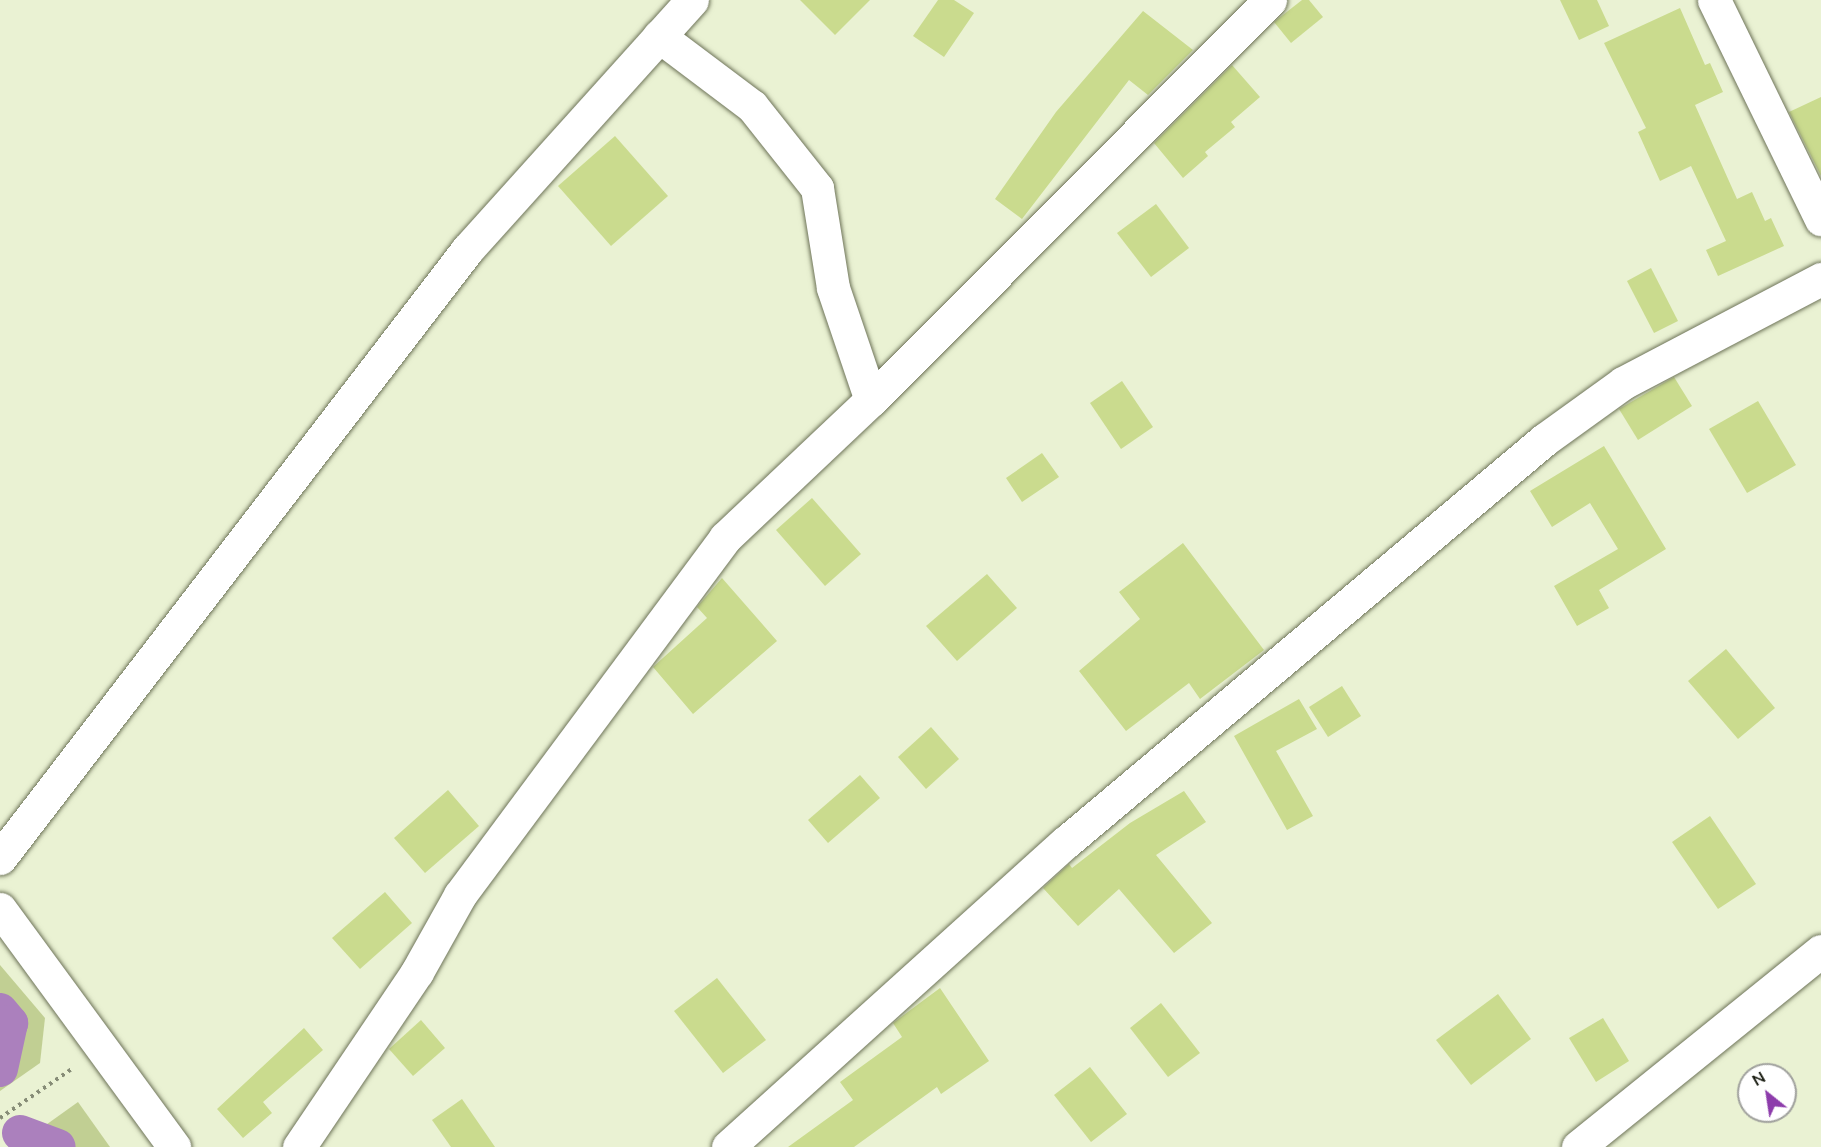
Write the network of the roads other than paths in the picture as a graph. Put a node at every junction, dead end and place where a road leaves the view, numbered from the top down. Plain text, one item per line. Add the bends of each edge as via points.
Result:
1 (692, 0) edge
2 (1270, 0) edge
3 (1714, 0) edge
4 (659, 36) junction
5 (1821, 219) edge
6 (1821, 279) edge
7 (871, 400) junction
8 (0, 858) edge
9 (0, 909) edge
10 (1821, 951) edge
11 (174, 1147) edge
12 (299, 1147) edge
13 (728, 1147) edge
14 (1578, 1147) edge

1 - 4 street
2 - 7 street
3 - 5 street
4 - 7 street via 752,106 817,188 833,288
4 - 8 street via 467,250
6 - 13 street via 1623,382 1544,440 1066,842
7 - 12 street via 725,538 460,896 417,972
9 - 11 street
10 - 14 street

